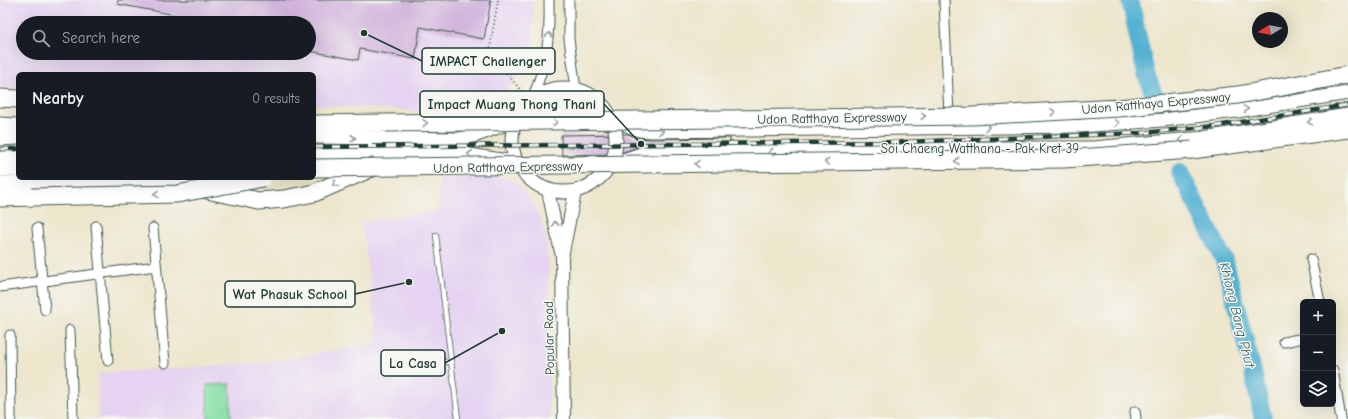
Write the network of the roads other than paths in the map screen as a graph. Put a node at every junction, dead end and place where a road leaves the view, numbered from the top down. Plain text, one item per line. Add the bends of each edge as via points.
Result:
1 (549, 0) edge
2 (569, 0) edge
3 (944, 0) edge
4 (1348, 75) edge
5 (576, 89) junction
6 (1348, 93) edge
7 (0, 98) edge
8 (16, 99) edge
9 (532, 99) junction
10 (0, 106) edge
11 (16, 107) edge
12 (1348, 115) edge
13 (949, 116) junction
14 (611, 118) junction
15 (516, 121) junction
16 (316, 124) edge
17 (0, 126) edge
18 (16, 127) edge
19 (1348, 129) edge
20 (16, 138) edge
21 (316, 138) edge
22 (0, 139) edge
23 (410, 152) junction
24 (16, 157) edge
25 (0, 158) edge
26 (517, 163) junction
27 (611, 164) junction
28 (316, 165) edge
29 (316, 165) edge
30 (0, 168) edge
31 (16, 168) edge
32 (252, 180) edge
33 (0, 185) edge
34 (548, 191) junction
35 (575, 192) junction
36 (0, 198) edge
37 (96, 226) dead end
38 (37, 228) dead end
39 (153, 228) dead end
40 (436, 235) dead end
41 (562, 257) junction
42 (1311, 259) dead end
43 (156, 266) junction
44 (100, 273) junction
45 (42, 281) junction
46 (0, 287) edge
47 (1319, 299) edge
48 (45, 310) dead end
49 (70, 330) dead end
50 (10, 335) dead end
51 (1300, 339) edge
52 (1284, 342) dead end
53 (417, 360) dead end
54 (108, 361) dead end
55 (450, 362) junction
56 (165, 363) dead end
57 (1333, 371) edge
58 (12, 419) edge
59 (73, 419) edge
60 (458, 419) edge
61 (564, 419) edge
62 (1341, 419) edge

9 -> 1 street via 548,48
2 - 5 street via 570,39
3 - 13 street
13 -> 4 highway, Udon Ratthaya Expressway, bridge via 1119,108 1238,96
5 - 9 main road, Soi Chaeng Watthana - Pak Kret 39 via 560,88 545,91
5 - 14 main road, Soi Chaeng Watthana - Pak Kret 39 via 597,100
14 -> 6 main road, Soi Chaeng Watthana - Pak Kret 39 via 627,126 652,131 1080,126 1237,111
7 - 8 highway
9 - 15 main road, Soi Chaeng Watthana - Pak Kret 39 via 522,109
10 - 11 highway
12 -> 27 main road, Soi Chaeng Watthana - Pak Kret 39 via 1204,138 1093,148 647,152
16 -> 13 highway, Udon Ratthaya Expressway, bridge
14 - 27 main road, Soi Chaeng Watthana - Pak Kret 39 via 616,133 616,149
21 -> 15 main road via 459,138 477,135
15 - 26 main road, Soi Chaeng Watthana - Pak Kret 39 via 512,142
17 - 18 highway
19 -> 28 highway, Udon Ratthaya Expressway, bridge via 1192,150 1064,159
20 - 22 main road
26 -> 23 main road via 469,154
23 - 29 main road
23 -> 33 highway via 314,193 284,199 259,201 169,182
24 - 25 main road
26 - 34 main road, Soi Chaeng Watthana - Pak Kret 39 via 530,180
27 - 35 main road, Soi Chaeng Watthana - Pak Kret 39 via 602,177 590,186
30 - 31 highway
32 -> 36 highway, bridge via 177,194
34 - 35 main road, Soi Chaeng Watthana - Pak Kret 39
41 -> 34 street
35 - 41 street
37 - 44 street
38 - 45 street
39 - 43 street
40 - 55 lane
41 - 61 street, Popular Road
42 - 47 street
43 - 44 street
43 - 56 street
44 - 45 street
44 - 54 street
45 - 46 street
45 - 48 street
49 - 59 street
50 - 58 street
51 - 52 street
53 - 55 lane
55 - 60 lane
57 - 62 street

